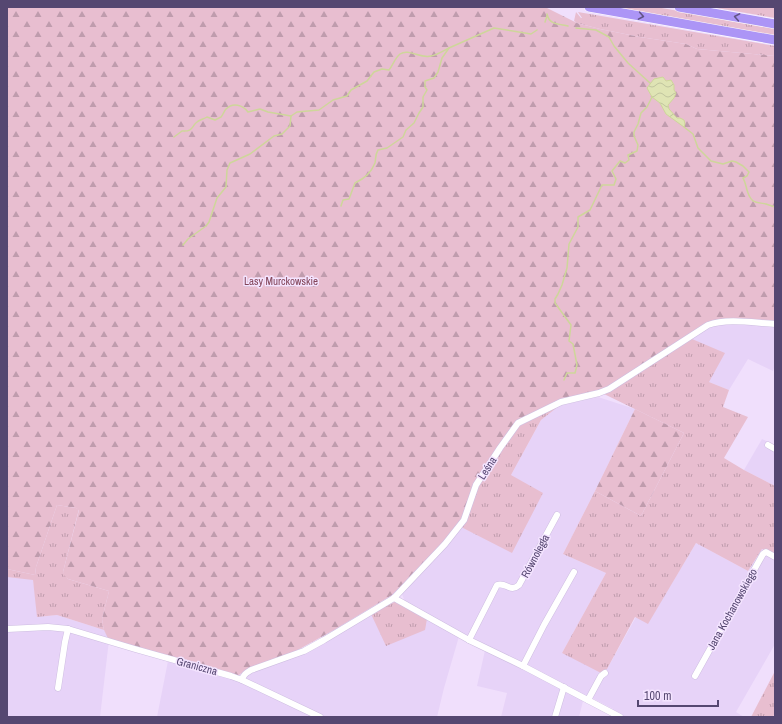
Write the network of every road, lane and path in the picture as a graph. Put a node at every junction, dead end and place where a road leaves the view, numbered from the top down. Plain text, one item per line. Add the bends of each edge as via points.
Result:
1 (589, 7) edge
2 (679, 7) edge
3 (775, 24) edge
4 (775, 40) edge
5 (775, 324) edge
6 (768, 445) dead end
7 (775, 449) edge
8 (558, 515) dead end
9 (775, 557) edge
10 (574, 572) dead end
11 (394, 598) junction
12 (7, 629) edge
13 (68, 629) junction
14 (469, 640) junction
15 (523, 666) junction
16 (605, 673) dead end
17 (695, 676) dead end
18 (242, 680) junction
19 (564, 687) junction
20 (58, 688) dead end
21 (588, 700) junction
22 (320, 717) edge
23 (555, 717) edge
24 (620, 717) edge

1 -> 4 highway
3 -> 2 highway
5 - 11 street, Leśna via 716,322 708,325 609,389 599,394 560,402 518,424 476,485 464,520
6 - 7 street
8 - 14 street, Równoległa via 520,585 513,589 500,584 497,586
9 - 17 street, Jana Kochanowskiego via 766,552 763,554
10 - 15 street
11 - 14 street
11 - 18 street, Leśna via 304,651 251,670
12 - 13 street, Graniczna
13 - 18 street, Graniczna
13 - 20 street
14 - 15 street
15 - 19 street
16 - 21 street
18 - 22 street, Graniczna
19 - 21 street
19 - 23 street
21 - 24 street

